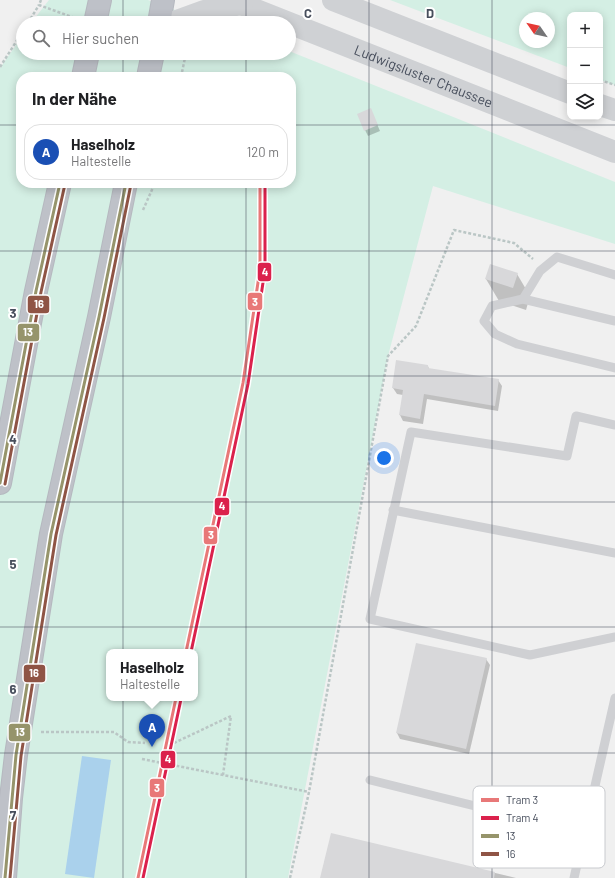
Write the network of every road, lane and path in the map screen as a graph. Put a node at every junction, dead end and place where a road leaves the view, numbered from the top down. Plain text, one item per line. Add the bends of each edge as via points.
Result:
1 (41, 0) edge
2 (163, 0) edge
3 (333, 0) edge
4 (236, 2) edge
5 (39, 5) junction
6 (32, 16) edge
7 (69, 16) edge
8 (160, 16) edge
9 (190, 16) edge
10 (271, 16) edge
11 (296, 26) edge
12 (16, 42) edge
13 (87, 60) edge
14 (152, 60) edge
15 (185, 60) edge
16 (0, 67) edge
17 (84, 72) edge
18 (149, 72) edge
19 (182, 72) edge
20 (603, 81) edge
21 (615, 85) edge
22 (567, 92) edge
23 (603, 105) edge
24 (615, 110) edge
25 (615, 152) edge
26 (59, 188) edge
27 (125, 188) edge
28 (153, 188) edge
29 (142, 214) dead end
30 (514, 243) dead end
31 (615, 275) edge
32 (523, 299) junction
33 (615, 321) edge
34 (615, 368) edge
35 (615, 424) edge
36 (0, 483) edge
37 (393, 510) junction
38 (615, 553) edge
39 (615, 637) edge
40 (615, 698) edge
41 (39, 725) dead end
42 (174, 742) dead end
43 (145, 743) dead end
44 (142, 759) dead end
45 (223, 775) junction
46 (370, 780) dead end
47 (595, 786) edge
48 (309, 792) junction
49 (473, 805) edge
50 (576, 868) edge
51 (5, 878) edge
52 (290, 878) edge
53 (574, 878) edge

1 - 5 path
2 - 8 highway
3 - 22 main road
4 - 9 main road
4 - 10 main road, Ludwigsluster Chaussee
5 - 6 path
5 - 7 path
11 - 25 main road, Ludwigsluster Chaussee
12 - 16 path
13 - 17 highway
14 - 18 highway
15 - 19 path
20 - 21 path
23 - 24 main road
26 - 36 highway via 36,291
27 - 51 highway via 51,534 16,755
28 - 29 path
30 - 48 path via 454,230 416,326 388,356
31 - 32 lane via 557,257 540,271
32 - 33 lane
32 - 34 lane via 492,306 484,321 495,334 517,344
35 - 37 lane via 576,416 567,456 410,432
37 - 38 lane
37 - 39 lane via 370,619 530,654
40 - 47 lane
41 - 43 path via 38,732 114,732 128,742
42 - 45 path via 231,716
44 - 45 path
45 - 48 path
46 - 49 lane
48 - 52 path
50 - 53 lane

